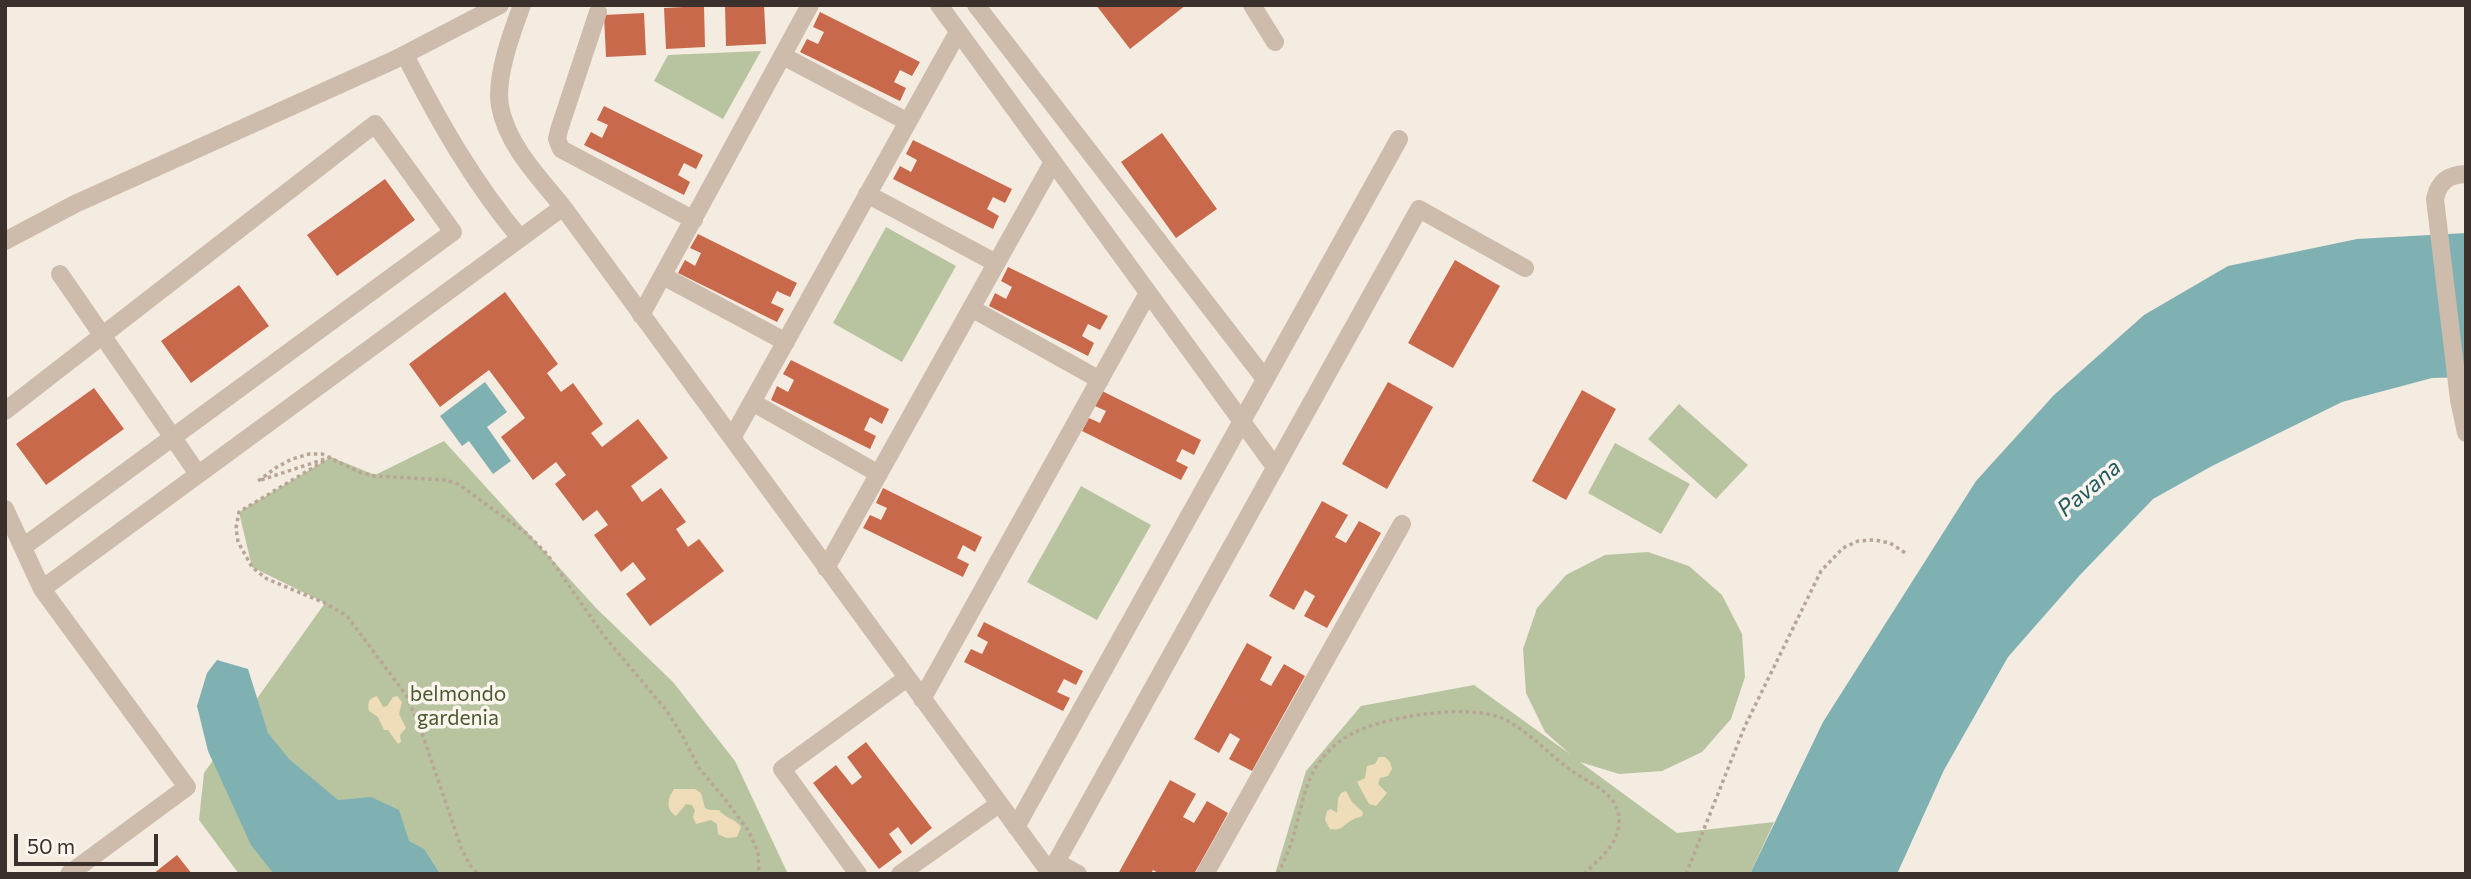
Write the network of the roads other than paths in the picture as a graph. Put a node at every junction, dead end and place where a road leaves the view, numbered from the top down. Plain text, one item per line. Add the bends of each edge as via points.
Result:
1 (500, 5) edge
2 (522, 5) edge
3 (810, 5) edge
4 (939, 5) edge
5 (976, 5) edge
6 (1252, 5) edge
7 (598, 12) dead end
8 (958, 32) junction
9 (1275, 42) dead end
10 (405, 55) junction
11 (783, 56) junction
12 (908, 121) junction
13 (1399, 139) dead end
14 (1053, 162) junction
15 (2466, 174) edge
16 (867, 194) junction
17 (563, 206) junction
18 (694, 220) junction
19 (520, 238) junction
20 (5, 241) edge
21 (996, 263) junction
22 (1525, 268) dead end
23 (60, 274) dead end
24 (663, 276) junction
25 (1148, 293) junction
26 (971, 308) junction
27 (641, 315) junction
28 (102, 335) junction
29 (786, 342) junction
30 (1265, 379) junction
31 (1100, 380) junction
32 (752, 402) junction
33 (5, 411) edge
34 (1242, 421) junction
35 (2466, 433) edge
36 (172, 437) junction
37 (733, 438) junction
38 (1275, 467) junction
39 (198, 474) junction
40 (879, 474) junction
41 (5, 509) edge
42 (1402, 524) dead end
43 (23, 547) junction
44 (826, 568) junction
45 (42, 589) junction
46 (907, 678) junction
47 (922, 699) junction
48 (999, 804) junction
49 (1016, 827) junction
50 (1052, 869) edge
51 (81, 870) edge
52 (859, 874) edge
53 (900, 874) edge
54 (1078, 874) edge
55 (1205, 874) edge

1 - 10 street
2 - 17 street via 508,44 500,105 512,139
3 - 11 street
4 - 8 street
5 - 30 street
6 - 9 street
7 - 18 street via 556,139 561,149
8 - 12 street
8 - 14 street
10 - 19 street via 465,164
10 - 20 street via 75,204
11 - 12 street
11 - 18 street
12 - 16 street
13 - 30 street
14 - 21 street
14 - 25 street
15 - 35 street via 2446,179 2435,199
16 - 21 street
16 - 29 street
17 - 19 street
17 - 27 street
18 - 24 street
19 - 39 street
21 - 26 street
22 - 38 street via 1419,209
23 - 28 street
24 - 27 street
24 - 29 street
25 - 31 street
25 - 34 street
26 - 31 street
26 - 40 street
27 - 37 street
28 - 33 street
28 - 36 street
28 - 36 street via 375,124 453,232
29 - 32 street
30 - 34 street
31 - 47 street
32 - 37 street
32 - 40 street
34 - 38 street
34 - 49 street
36 - 39 street
36 - 43 street
37 - 44 street
38 - 50 street
39 - 45 street
40 - 44 street
41 - 43 street
42 - 55 street
43 - 45 street
44 - 46 street
45 - 51 street via 187,787
46 - 47 street
46 - 52 street via 782,769
47 - 48 street
48 - 49 street
48 - 53 street
49 - 50 street
50 - 54 street

